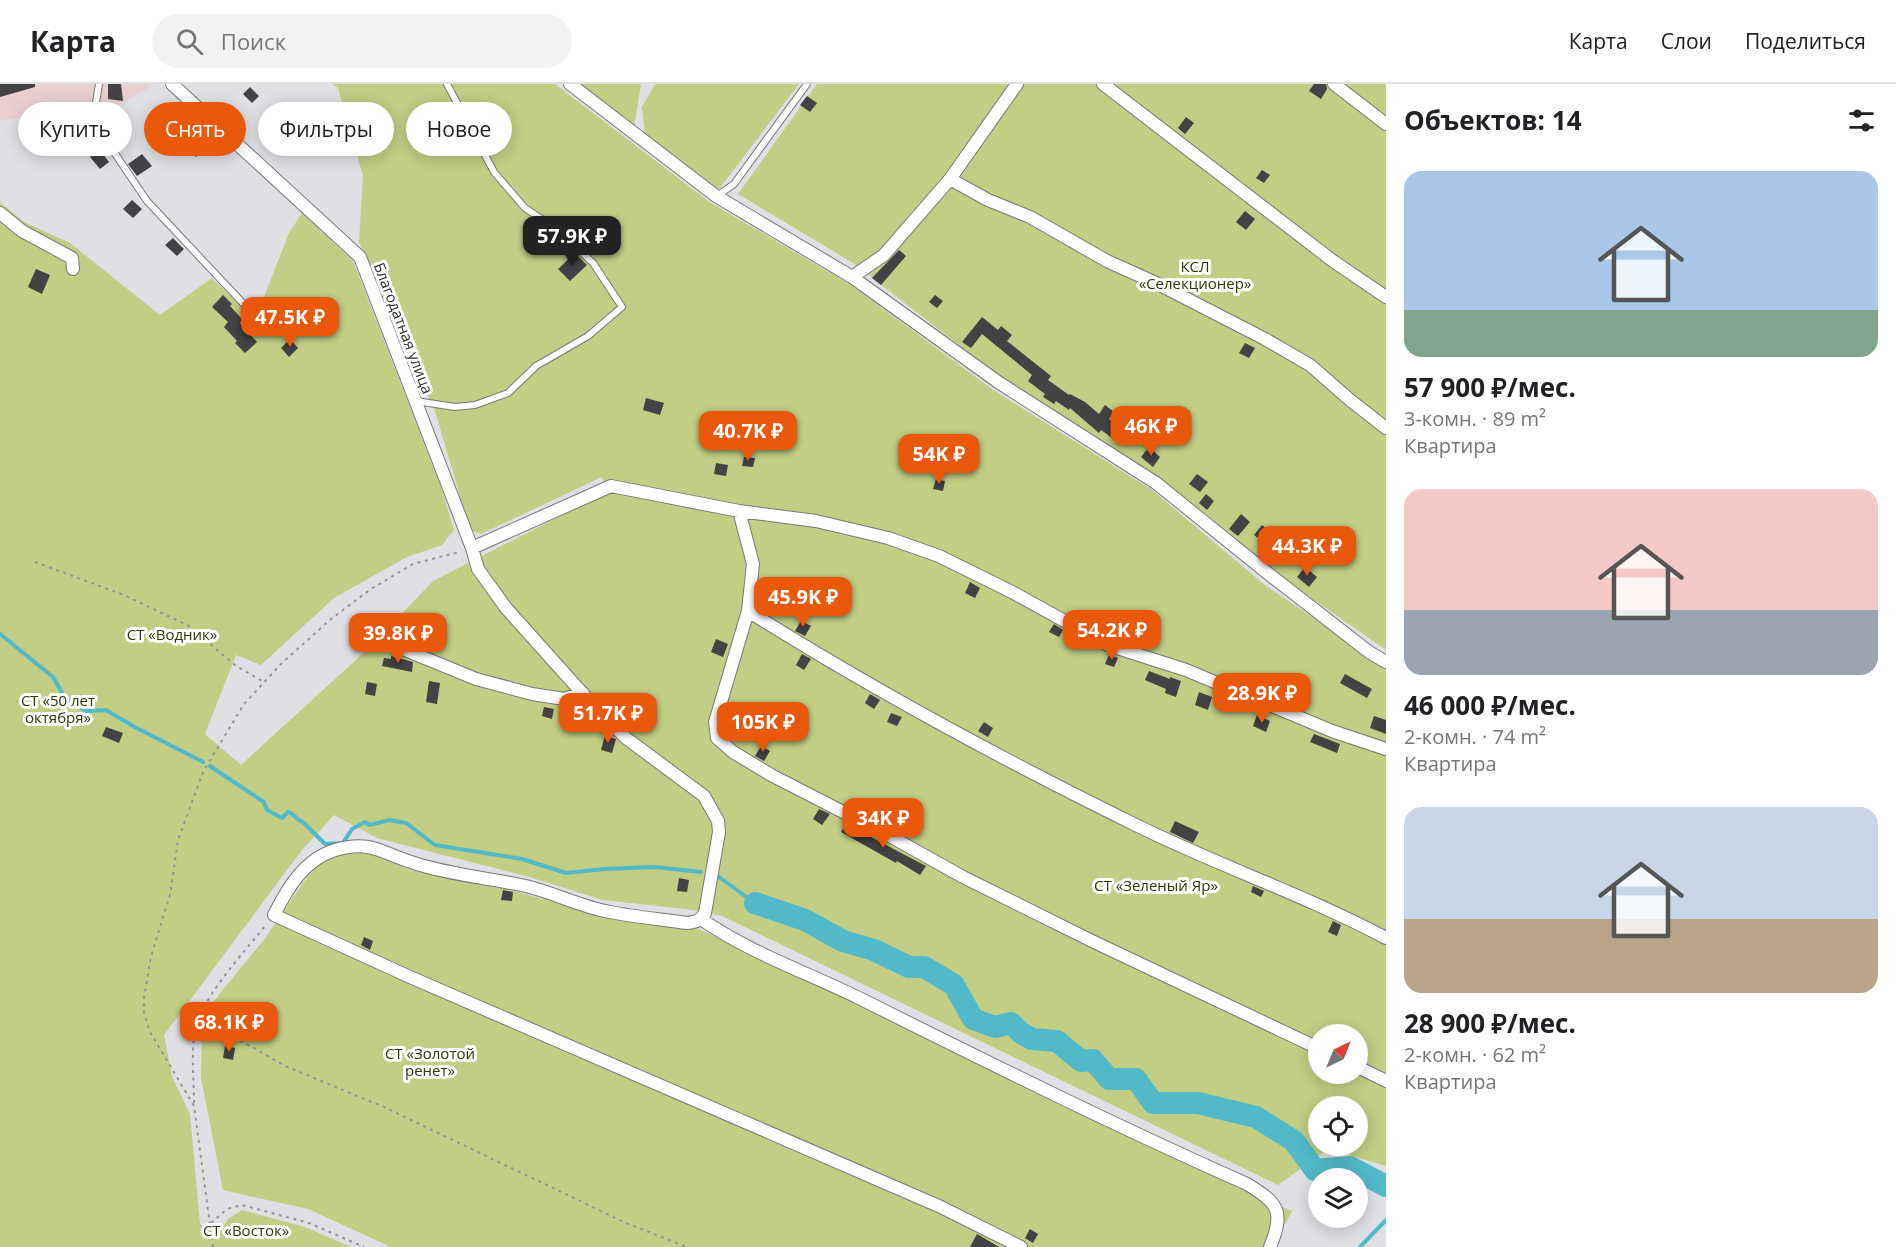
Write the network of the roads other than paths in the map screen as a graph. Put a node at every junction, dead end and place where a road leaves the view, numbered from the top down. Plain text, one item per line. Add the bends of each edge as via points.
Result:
1 (99, 84) edge
2 (172, 84) edge
3 (447, 84) edge
4 (570, 84) edge
5 (807, 84) edge
6 (1017, 84) edge
7 (1103, 84) edge
8 (1334, 84) edge
9 (1386, 124) edge
10 (950, 179) junction
11 (716, 196) junction
12 (0, 213) edge
13 (73, 269) dead end
14 (852, 276) junction
15 (1386, 297) edge
16 (255, 316) dead end
17 (416, 401) junction
18 (1386, 428) edge
19 (739, 511) junction
20 (472, 548) junction
21 (748, 611) junction
22 (393, 645) dead end
23 (1386, 662) edge
24 (583, 693) junction
25 (1386, 749) edge
26 (701, 919) junction
27 (1386, 938) edge
28 (1308, 1043) edge
29 (1368, 1072) edge
30 (1386, 1081) edge
31 (1022, 1247) edge
32 (1270, 1247) edge

1 - 16 lane via 93,121 147,201
2 - 17 street, Благодатная улица via 360,257
3 - 17 lane via 494,172 525,208 558,230 593,263 622,307 588,336 536,366 508,393 465,406
4 - 11 street
5 - 11 lane via 734,184
6 - 10 street
7 - 15 street via 1261,207
8 - 9 street
10 - 14 street via 884,255
10 - 18 street via 1265,339 1310,365
11 - 14 street
12 - 13 street via 22,231 72,258
14 - 23 street via 998,382 1156,483
17 - 20 street, Благодатная улица
19 - 20 street via 610,486
19 - 21 street via 753,564
19 - 25 street via 816,521 888,538 939,556 1108,645 1186,670 1332,731
20 - 24 street, Благодатная улица via 478,569 506,608
21 - 27 street via 833,664 1003,757 1144,828
21 - 28 street via 715,722 717,738 733,753 974,882
22 - 24 street via 476,679 521,691 564,699
24 - 26 street, Благодатная улица via 626,738 704,796 711,807 718,832
26 - 31 street via 687,923 609,912 527,887 413,863 376,848 352,847 335,850 308,864 285,893 274,915 941,1207
26 - 32 street via 764,956 828,982 1071,1104 1247,1184 1276,1206 1277,1227
29 - 30 street

